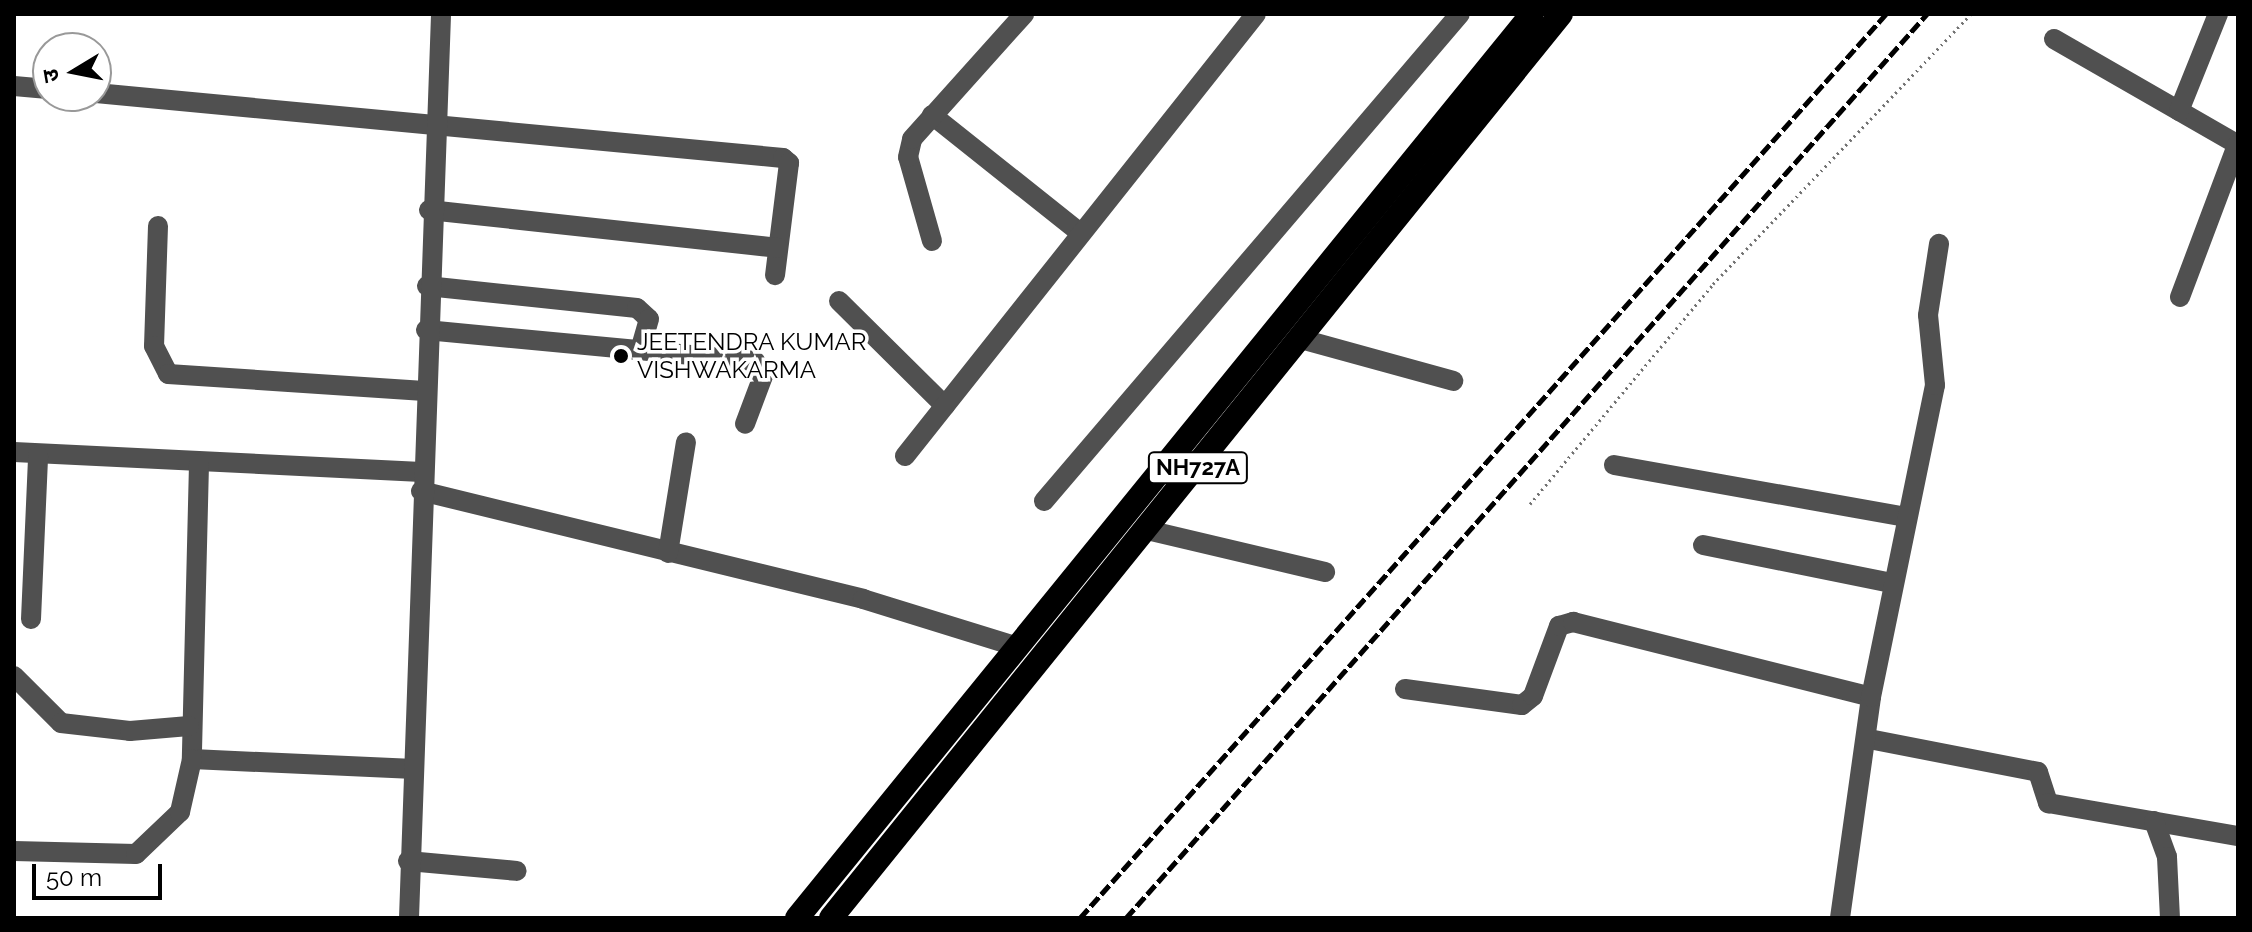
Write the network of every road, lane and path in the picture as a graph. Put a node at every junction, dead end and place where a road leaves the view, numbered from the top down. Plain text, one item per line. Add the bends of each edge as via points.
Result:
1 (441, 14) edge
2 (1024, 14) edge
3 (1256, 14) edge
4 (1460, 14) edge
5 (1532, 14) edge
6 (1561, 14) edge
7 (1971, 14) edge
8 (2218, 14) edge
9 (2054, 39) dead end
10 (112, 94) edge
11 (2179, 111) junction
12 (932, 115) junction
13 (434, 123) junction
14 (2238, 145) edge
15 (429, 210) junction
16 (158, 226) dead end
17 (1079, 232) junction
18 (932, 241) dead end
19 (1939, 244) dead end
20 (778, 248) junction
21 (775, 275) dead end
22 (427, 286) junction
23 (2180, 297) dead end
24 (839, 301) dead end
25 (426, 330) junction
26 (1301, 339) junction
27 (640, 350) junction
28 (1453, 381) dead end
29 (424, 391) junction
30 (945, 406) junction
31 (745, 424) dead end
32 (686, 442) dead end
33 (14, 452) edge
34 (38, 456) junction
35 (905, 456) dead end
36 (199, 464) junction
37 (1614, 465) dead end
38 (421, 482) junction
39 (1044, 501) dead end
40 (1530, 504) dead end
41 (1905, 517) junction
42 (1147, 530) junction
43 (1703, 545) dead end
44 (668, 553) junction
45 (1325, 572) dead end
46 (1892, 583) junction
47 (31, 619) dead end
48 (1018, 647) junction
49 (14, 676) edge
50 (1405, 689) dead end
51 (1871, 697) junction
52 (189, 726) junction
53 (1869, 739) junction
54 (192, 759) junction
55 (409, 769) junction
56 (2154, 821) junction
57 (2238, 836) edge
58 (14, 851) edge
59 (408, 861) junction
60 (517, 871) dead end
61 (409, 918) edge
62 (797, 918) edge
63 (831, 918) edge
64 (1840, 918) edge
65 (2170, 918) edge

1 - 13 street
2 - 12 street
3 - 17 street
4 - 39 street
5 - 48 highway, NH727A
6 - 26 highway, NH727A
7 - 40 path via 1707,290
8 - 11 street
9 - 11 street
10 - 13 street
11 - 14 street
12 - 17 street
12 - 18 street via 908,157
13 - 15 street
13 - 20 street via 783,158 789,163
14 - 23 street
15 - 20 street
15 - 22 street
16 - 29 street via 154,346 168,374
17 - 30 street
19 - 41 street via 1928,315 1935,385
20 - 21 street
22 - 25 street
22 - 27 street via 637,308 649,319
24 - 30 street
25 - 27 street
25 - 29 street
26 - 28 street
26 - 42 highway, NH727A
27 - 31 street via 755,361 763,376
29 - 38 street
30 - 35 street
32 - 44 street
33 - 34 street
34 - 36 street
34 - 47 street
36 - 38 street
36 - 52 street
37 - 41 street
38 - 44 street
38 - 55 street
41 - 46 street
42 - 45 street
42 - 63 highway, NH727A
43 - 46 street
44 - 48 street via 863,599
46 - 51 street
48 - 62 highway, NH727A
49 - 52 street via 61,723 130,731
50 - 51 street via 1522,705 1533,696 1559,626 1573,622
51 - 53 street
52 - 54 street
53 - 56 street via 2031,770 2042,776 2048,803
53 - 64 street
54 - 55 street
54 - 58 street via 180,812 136,854
55 - 59 street
56 - 57 street
56 - 65 street via 2167,857
59 - 60 street
59 - 61 street

